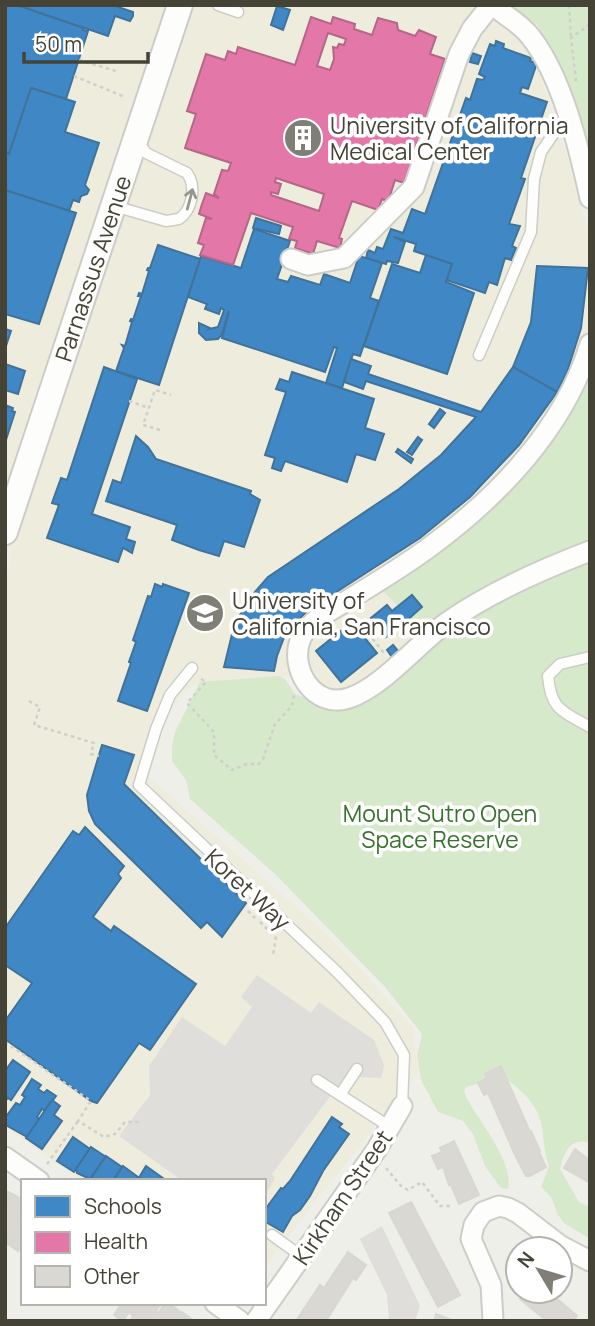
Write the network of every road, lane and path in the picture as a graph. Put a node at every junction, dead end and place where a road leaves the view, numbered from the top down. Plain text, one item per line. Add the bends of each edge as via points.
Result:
1 (180, 5) edge
2 (218, 5) edge
3 (492, 5) edge
4 (569, 5) edge
5 (238, 12) dead end
6 (590, 24) edge
7 (571, 38) junction
8 (79, 60) dead end
9 (116, 71) dead end
10 (74, 76) dead end
11 (125, 97) dead end
12 (564, 106) junction
13 (136, 137) junction
14 (590, 198) edge
15 (113, 206) junction
16 (291, 259) dead end
17 (590, 344) edge
18 (479, 355) dead end
19 (171, 395) dead end
20 (129, 401) dead end
21 (149, 408) junction
22 (160, 430) dead end
23 (5, 532) edge
24 (590, 551) edge
25 (343, 603) junction
26 (590, 657) edge
27 (395, 666) junction
28 (192, 668) dead end
29 (301, 676) junction
30 (200, 689) dead end
31 (29, 701) dead end
32 (590, 727) edge
33 (99, 756) dead end
34 (248, 911) dead end
35 (255, 918) dead end
36 (260, 922) dead end
37 (273, 955) dead end
38 (5, 1042) edge
39 (357, 1069) dead end
40 (317, 1080) dead end
41 (340, 1095) junction
42 (402, 1106) joint
43 (78, 1121) junction
44 (141, 1122) dead end
45 (390, 1127) junction
46 (5, 1157) edge
47 (388, 1170) dead end
48 (37, 1179) edge
49 (39, 1179) edge
50 (453, 1206) dead end
51 (272, 1234) dead end
52 (301, 1256) junction
53 (590, 1261) edge
54 (218, 1305) edge
55 (240, 1321) edge
56 (256, 1321) edge
57 (493, 1321) edge

1 - 13 street, Parnassus Avenue
2 - 5 lane
3 - 12 street via 530,35
3 - 16 street via 459,54 414,187 344,258 309,265
4 - 7 path
6 - 7 path
7 - 12 path via 577,93
8 - 9 path
10 - 11 path
12 - 14 street
12 - 18 lane via 541,152 534,179 531,232
13 - 15 street, Parnassus Avenue
15 -> 13 lane via 173,221 184,216 193,194 187,173 146,153
15 - 23 street, Parnassus Avenue
17 - 25 street via 562,408 510,475 431,546
19 - 21 path via 155,390
20 - 21 path
21 - 22 path via 143,425
24 - 27 street via 514,583 470,608
25 - 27 path
25 - 29 street via 314,621 302,636 297,654
26 - 32 lane via 560,664 548,676 557,707
27 - 29 street via 364,691 342,700 320,695
28 - 42 lane, Koret Way via 170,695 139,785 386,1022 404,1055
29 - 30 path via 292,706 275,724 263,759 232,770 214,755 214,732 187,703
31 - 33 path via 40,707 34,725 94,743 90,754
34 - 35 path
36 - 37 path via 276,938
38 - 43 path via 91,1101
39 - 41 lane
40 - 41 lane
41 - 45 lane
42 - 45 street, Kirkham Street
43 - 44 path via 104,1137 115,1134 125,1122
43 - 49 path
45 - 52 street, Kirkham Street
46 - 48 street
47 - 50 path via 408,1190 422,1182 440,1206
51 - 52 lane
52 - 56 street, Kirkham Street
53 - 57 street via 561,1246 518,1213 499,1206 483,1212 471,1240 491,1285
54 - 55 street

